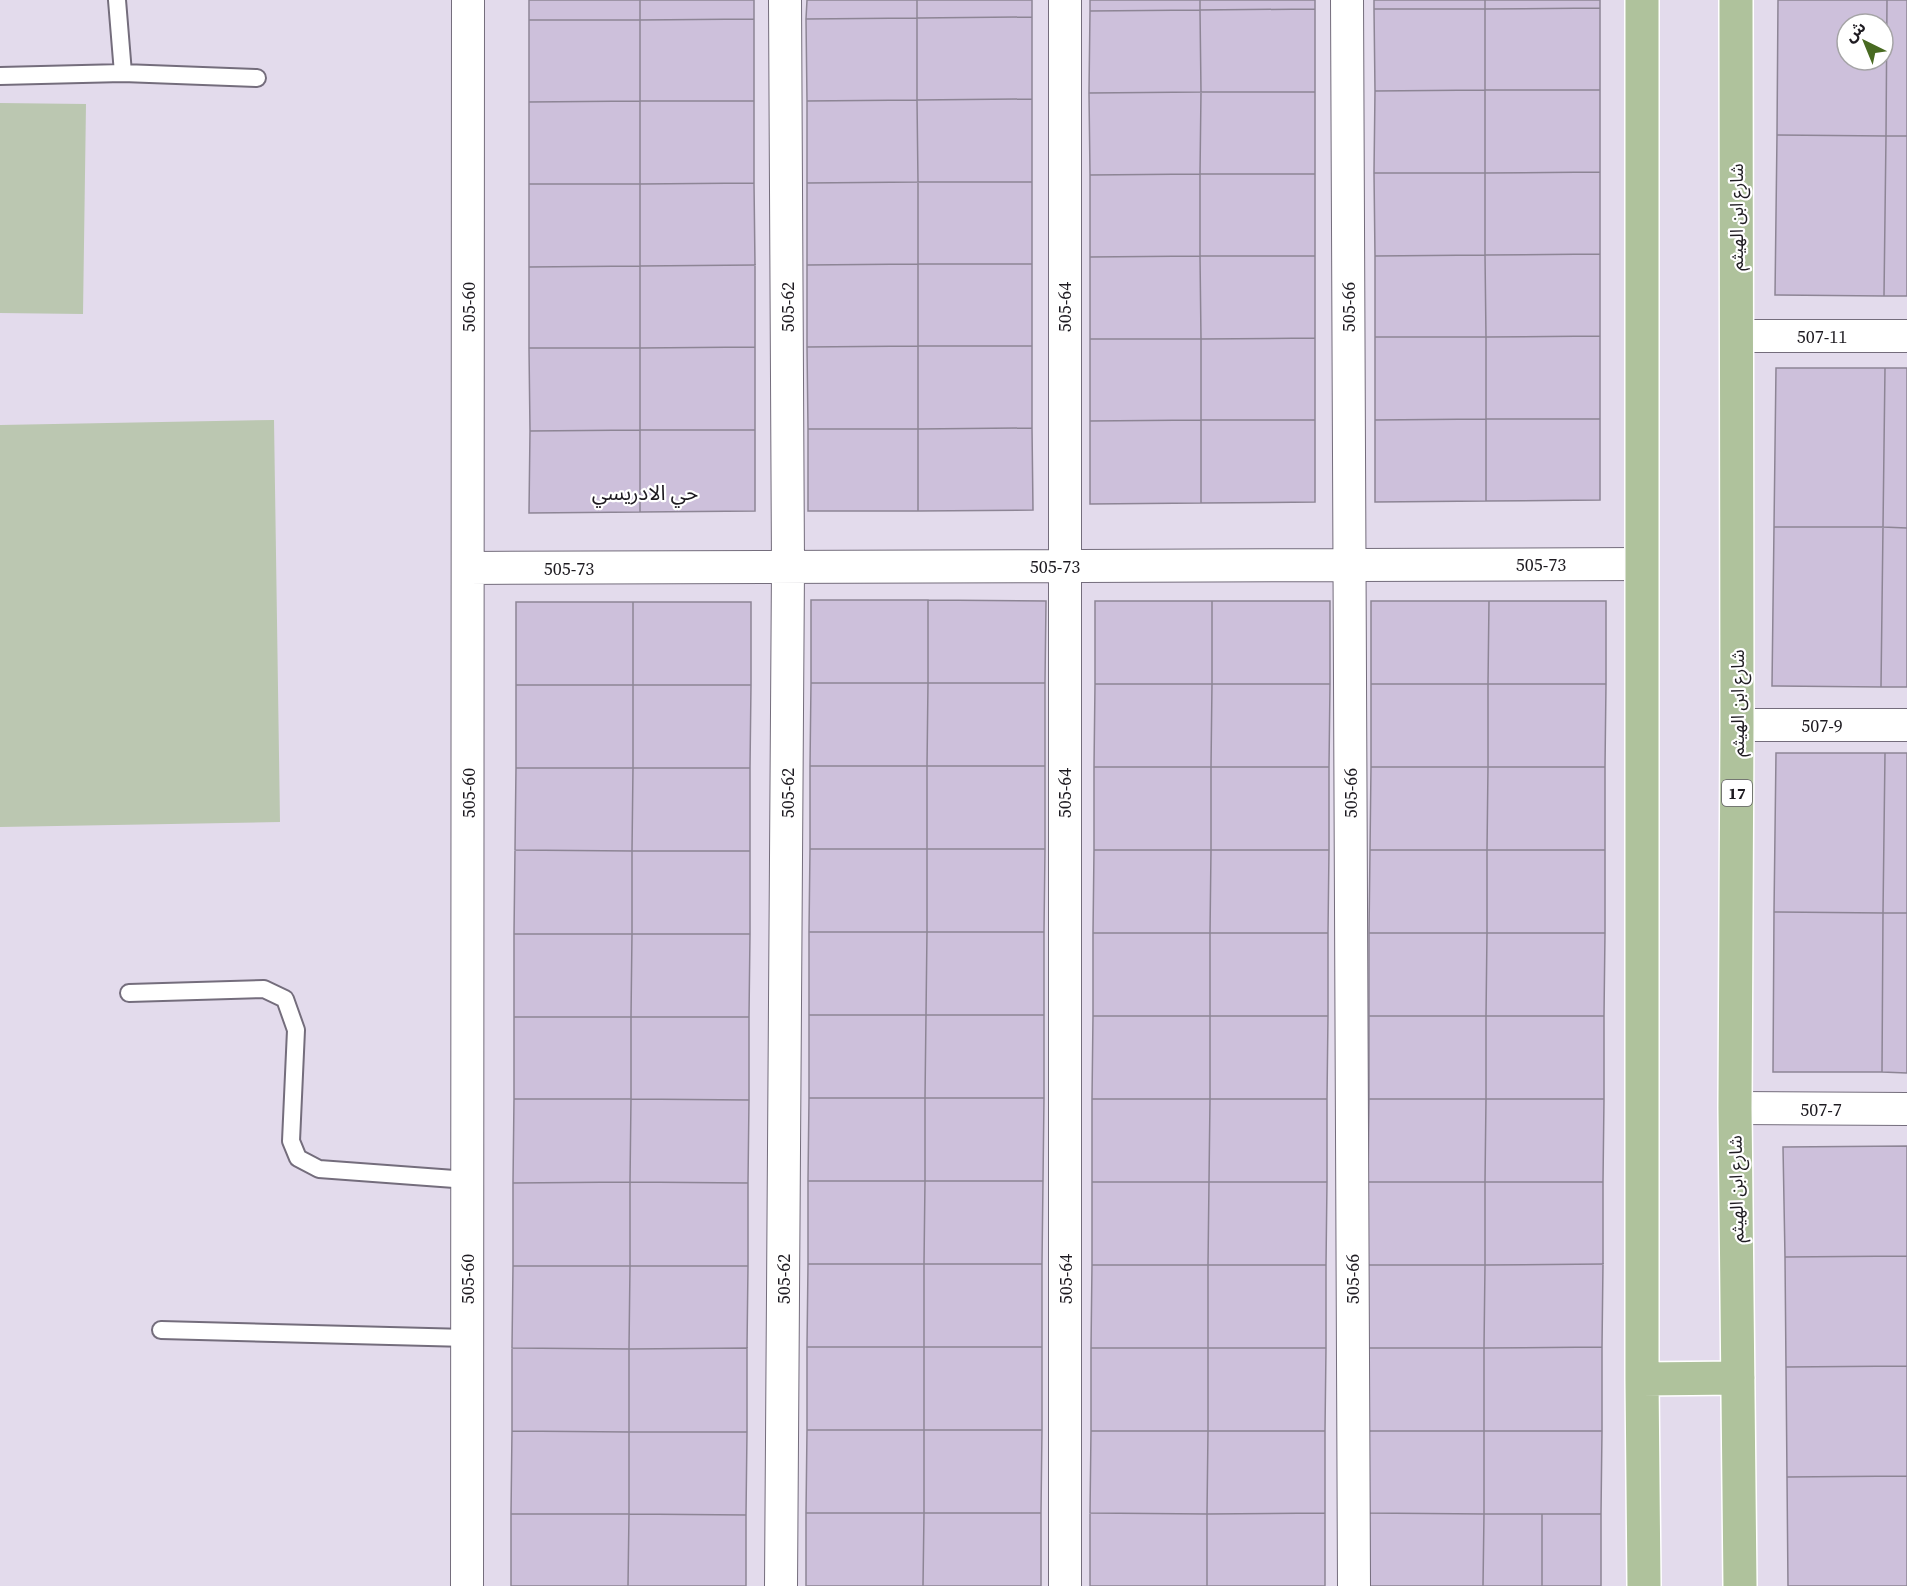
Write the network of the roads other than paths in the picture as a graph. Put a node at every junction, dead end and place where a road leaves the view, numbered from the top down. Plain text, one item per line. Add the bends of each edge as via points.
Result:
1 (117, 0) edge
2 (468, 0) edge
3 (785, 0) edge
4 (1065, 0) edge
5 (1347, 0) edge
6 (1642, 0) edge
7 (1736, 0) edge
8 (123, 73) junction
9 (0, 76) edge
10 (257, 78) dead end
11 (1736, 336) junction
12 (1907, 336) edge
13 (1642, 564) junction
14 (1348, 565) junction
15 (1064, 566) junction
16 (788, 567) junction
17 (468, 568) junction
18 (1737, 725) junction
19 (1907, 725) edge
20 (129, 993) dead end
21 (1735, 1108) junction
22 (1907, 1109) edge
23 (468, 1180) junction
24 (161, 1330) dead end
25 (467, 1338) junction
26 (1738, 1378) junction
27 (1642, 1379) junction
28 (467, 1586) edge
29 (781, 1586) edge
30 (1065, 1586) edge
31 (1354, 1586) edge
32 (1644, 1586) edge
33 (1740, 1586) edge

1 - 8 lane
2 - 17 street, 505-60
3 - 16 street, 505-62
4 - 15 street, 505-64
5 - 14 street, 505-66
6 - 13 main road
7 - 11 main road, شارع ابن الهيثم / 17
8 - 9 lane
8 - 10 lane
11 - 12 street, 507-11
11 - 18 main road, شارع ابن الهيثم / 17
13 - 14 street, 505-73
13 - 27 main road
14 - 15 street, 505-73
14 - 31 street, 505-66
15 - 16 street, 505-73
15 - 30 street, 505-64
16 - 17 street, 505-73
16 - 29 street, 505-62
17 - 23 street, 505-60
18 - 19 street, 507-9
18 - 21 main road, شارع ابن الهيثم / 17
20 - 23 lane via 264,989 285,999 296,1030 291,1141 298,1158 319,1169
21 - 22 street, 507-7
21 - 26 main road, شارع ابن الهيثم / 17
23 - 25 street, 505-60
24 - 25 lane
25 - 28 street, 505-60
26 - 27 main road
26 - 33 main road, شارع ابن الهيثم / 17
27 - 32 main road

